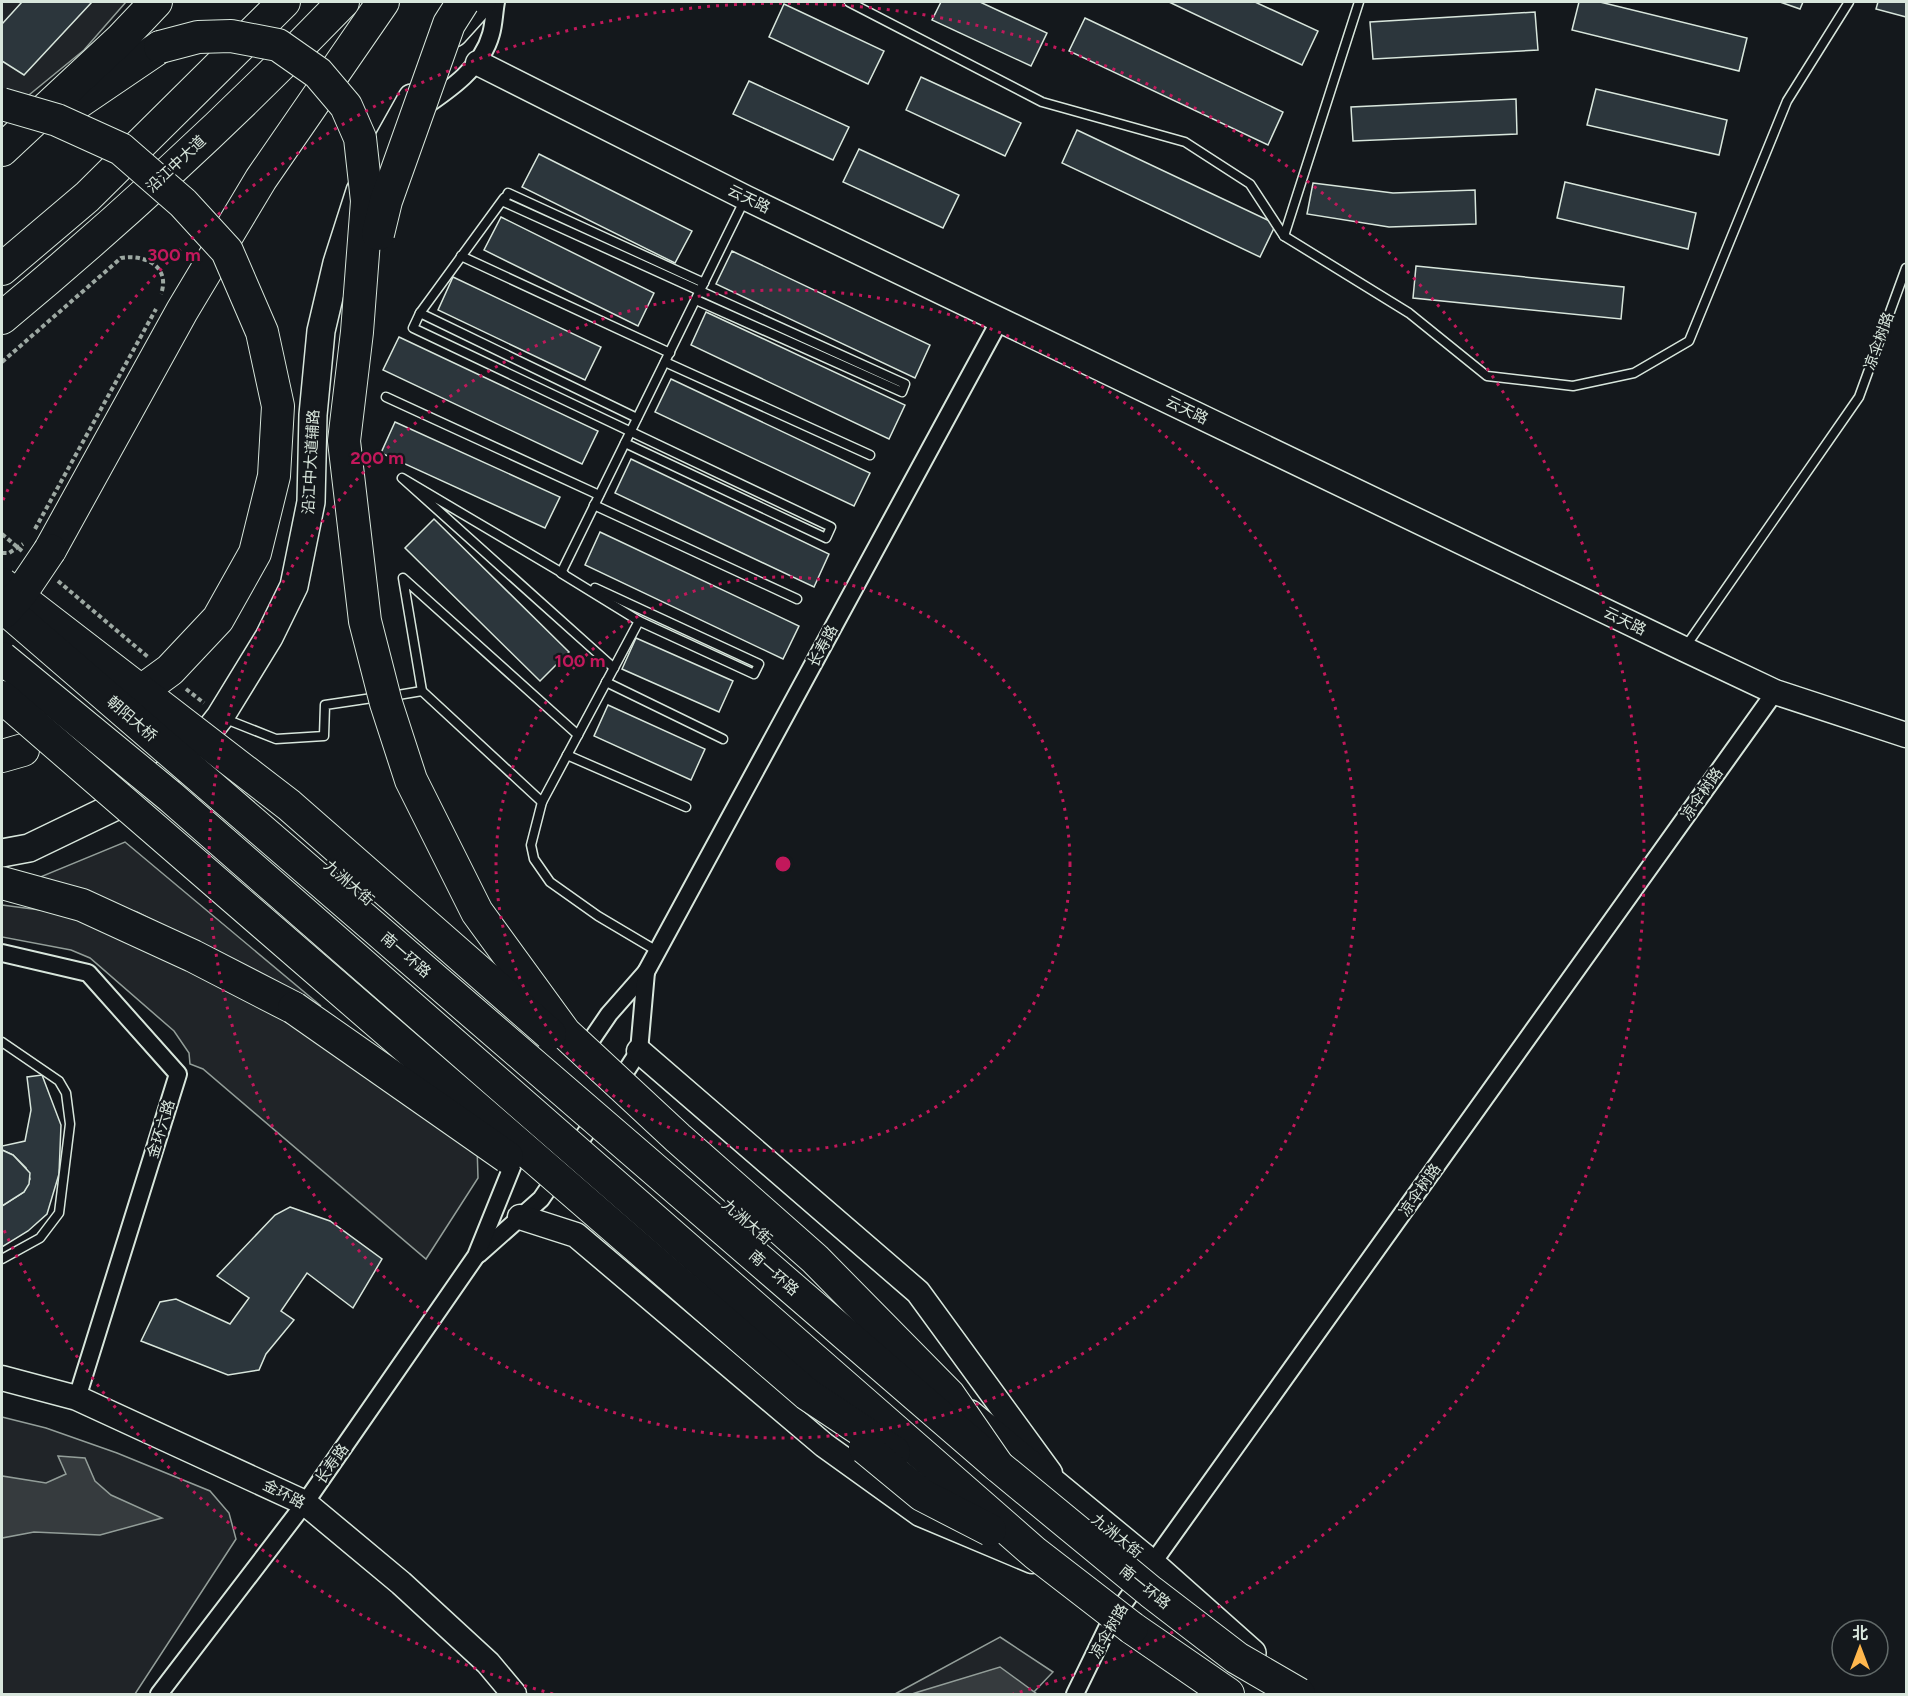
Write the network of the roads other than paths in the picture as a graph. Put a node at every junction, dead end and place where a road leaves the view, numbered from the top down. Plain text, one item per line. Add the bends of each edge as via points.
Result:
1 (156, 2) edge
2 (284, 2) edge
3 (343, 2) edge
4 (383, 2) edge
5 (463, 2) edge
6 (482, 2) edge
7 (496, 2) edge
8 (849, 2) edge
9 (1359, 2) edge
10 (1849, 2) edge
11 (478, 63) junction
12 (2, 104) edge
13 (396, 127) junction
14 (2, 150) edge
15 (2, 163) edge
16 (508, 193) junction
17 (746, 198) junction
18 (1284, 236) junction
19 (461, 256) junction
20 (1906, 268) edge
21 (2, 269) edge
22 (704, 283) junction
23 (698, 296) junction
24 (420, 313) junction
25 (2, 318) edge
26 (999, 320) junction
27 (357, 332) junction
28 (670, 353) junction
29 (665, 362) junction
30 (386, 396) dead end
31 (637, 418) junction
32 (630, 432) junction
33 (625, 443) junction
34 (870, 455) dead end
35 (599, 495) junction
36 (594, 505) junction
37 (561, 573) junction
38 (2, 584) edge
39 (797, 599) dead end
40 (2, 606) edge
41 (2, 615) edge
42 (639, 621) junction
43 (1684, 649) junction
44 (2, 658) edge
45 (614, 668) junction
46 (606, 682) junction
47 (422, 691) junction
48 (1775, 692) junction
49 (2, 697) edge
50 (220, 717) junction
51 (578, 735) junction
52 (1906, 735) edge
53 (723, 739) dead end
54 (194, 750) junction
55 (12, 753) edge
56 (567, 755) junction
57 (141, 794) junction
58 (543, 802) junction
59 (686, 807) dead end
60 (263, 832) joint
61 (2, 853) edge
62 (2, 883) edge
63 (657, 951) junction
64 (2, 953) edge
65 (646, 972) junction
66 (2, 1042) edge
67 (639, 1051) junction
68 (572, 1071) junction
69 (608, 1100) junction
70 (530, 1134) junction
71 (565, 1165) junction
72 (520, 1217) junction
73 (476, 1256) junction
74 (2, 1259) edge
75 (874, 1334) junction
76 (2, 1378) edge
77 (77, 1398) junction
78 (998, 1466) junction
79 (927, 1475) junction
80 (1066, 1495) junction
81 (305, 1503) junction
82 (1033, 1557) junction
83 (1153, 1565) junction
84 (1110, 1624) junction
85 (159, 1695) edge
86 (514, 1695) edge
87 (1076, 1695) edge
88 (1208, 1695) edge
89 (1228, 1695) edge
90 (1298, 1695) edge

1 - 14 highway
2 - 21 highway via 87,197
3 - 25 highway, 沿江中大道 via 93,243
4 - 41 highway, bridge via 261,179 182,311 50,550
5 - 27 highway, bridge via 449,24 386,201
6 - 13 main road, 沿江中大道辅路 via 443,45
7 - 11 street via 491,35
8 - 18 lane via 1042,102 1185,142 1250,184
9 - 18 lane
10 - 18 lane via 1787,101 1689,341 1634,373 1573,386 1487,376 1409,313
11 - 13 street
11 - 17 street, 云天路
12 - 55 highway, bridge via 57,120 121,149 183,202 227,252 262,332 278,406 274,476 255,553 218,619 171,670 118,708
13 - 50 main road, 沿江中大道辅路 via 360,191 321,331 313,415 311,502 294,586 269,637
15 - 27 highway, bridge via 101,85 160,47 198,36 231,36 279,45 318,73 346,106 360,138 368,201
16 - 19 lane
16 - 22 lane
16 - 23 lane via 504,202
17 - 22 lane
17 - 26 street, 云天路
19 - 24 lane
19 - 28 lane
20 - 43 lane, 凉伞树路 via 1858,397
22 - 23 lane
23 - 23 lane via 902,392 905,384
23 - 28 lane
24 - 31 lane
24 - 32 lane via 413,327
26 - 43 street, 云天路
26 - 63 street, 长寿路
27 - 78 highway, bridge via 344,441 365,621 411,780 477,912 565,1033 815,1259 949,1395
28 - 29 lane
29 - 31 lane
29 - 34 lane
30 - 35 lane
31 - 32 lane
32 - 33 lane
32 - 33 lane via 831,527 826,538
33 - 35 lane
35 - 36 lane
36 - 37 lane
36 - 39 lane
37 - 42 lane
37 - 42 lane via 759,664 754,674
37 - 45 lane via 402,478
38 - 75 highway, bridge via 290,805 807,1261
40 - 60 highway, 朝阳大桥, bridge
42 - 45 lane
43 - 48 street, 云天路
44 - 82 highway, bridge via 239,856
45 - 46 lane
46 - 51 lane
46 - 53 lane
47 - 50 lane via 324,705 324,736 276,739
47 - 51 lane via 403,578
47 - 58 lane
48 - 52 street, 云天路
48 - 83 street, 凉伞树路
49 - 79 highway, bridge via 807,1394
50 - 54 main road, 沿江中大道辅路
51 - 56 lane
54 - 57 main road, 沿江中大道辅路
54 - 68 main road, 九洲大街
56 - 58 lane
56 - 59 lane
57 - 61 main road, 沿江中大道辅路 via 29,848
57 - 70 main road via 432,1044
58 - 63 lane via 531,845 534,859 549,882
60 - 78 highway, 南一环路, bridge
62 - 82 highway, bridge via 82,905 194,956 294,1008 543,1182 922,1495
63 - 65 street, 长寿路
64 - 77 street, 金环六路 via 88,973 178,1074
65 - 67 street, 长寿路
65 - 68 street, 长寿路 via 609,1014
66 - 74 lane via 59,1081 66,1093 70,1124 59,1213 40,1238
67 - 69 street, 长寿路
67 - 80 street via 918,1292
68 - 69 main road, 九洲大街
68 - 70 street, 长寿路
69 - 71 street, 长寿路
69 - 75 main road, 九洲大街
70 - 71 main road
70 - 73 street, 长寿路 via 517,1154
71 - 72 street, 长寿路 via 541,1198
71 - 79 main road
72 - 73 street, 长寿路
72 - 82 street via 576,1235 824,1445 920,1514
73 - 81 street, 长寿路
75 - 80 main road, 九洲大街
76 - 77 street, 金环路
77 - 81 street, 金环路
78 - 90 highway, 南一环路, bridge via 1237,1658
79 - 82 main road
80 - 83 main road, 九洲大街
81 - 85 street, 长寿路
81 - 86 street, 金环路 via 436,1615 488,1663
82 - 84 main road
82 - 89 highway, bridge
83 - 84 street, 凉伞树路
83 - 90 main road, 九洲大街
84 - 87 street, 凉伞树路
84 - 88 main road

